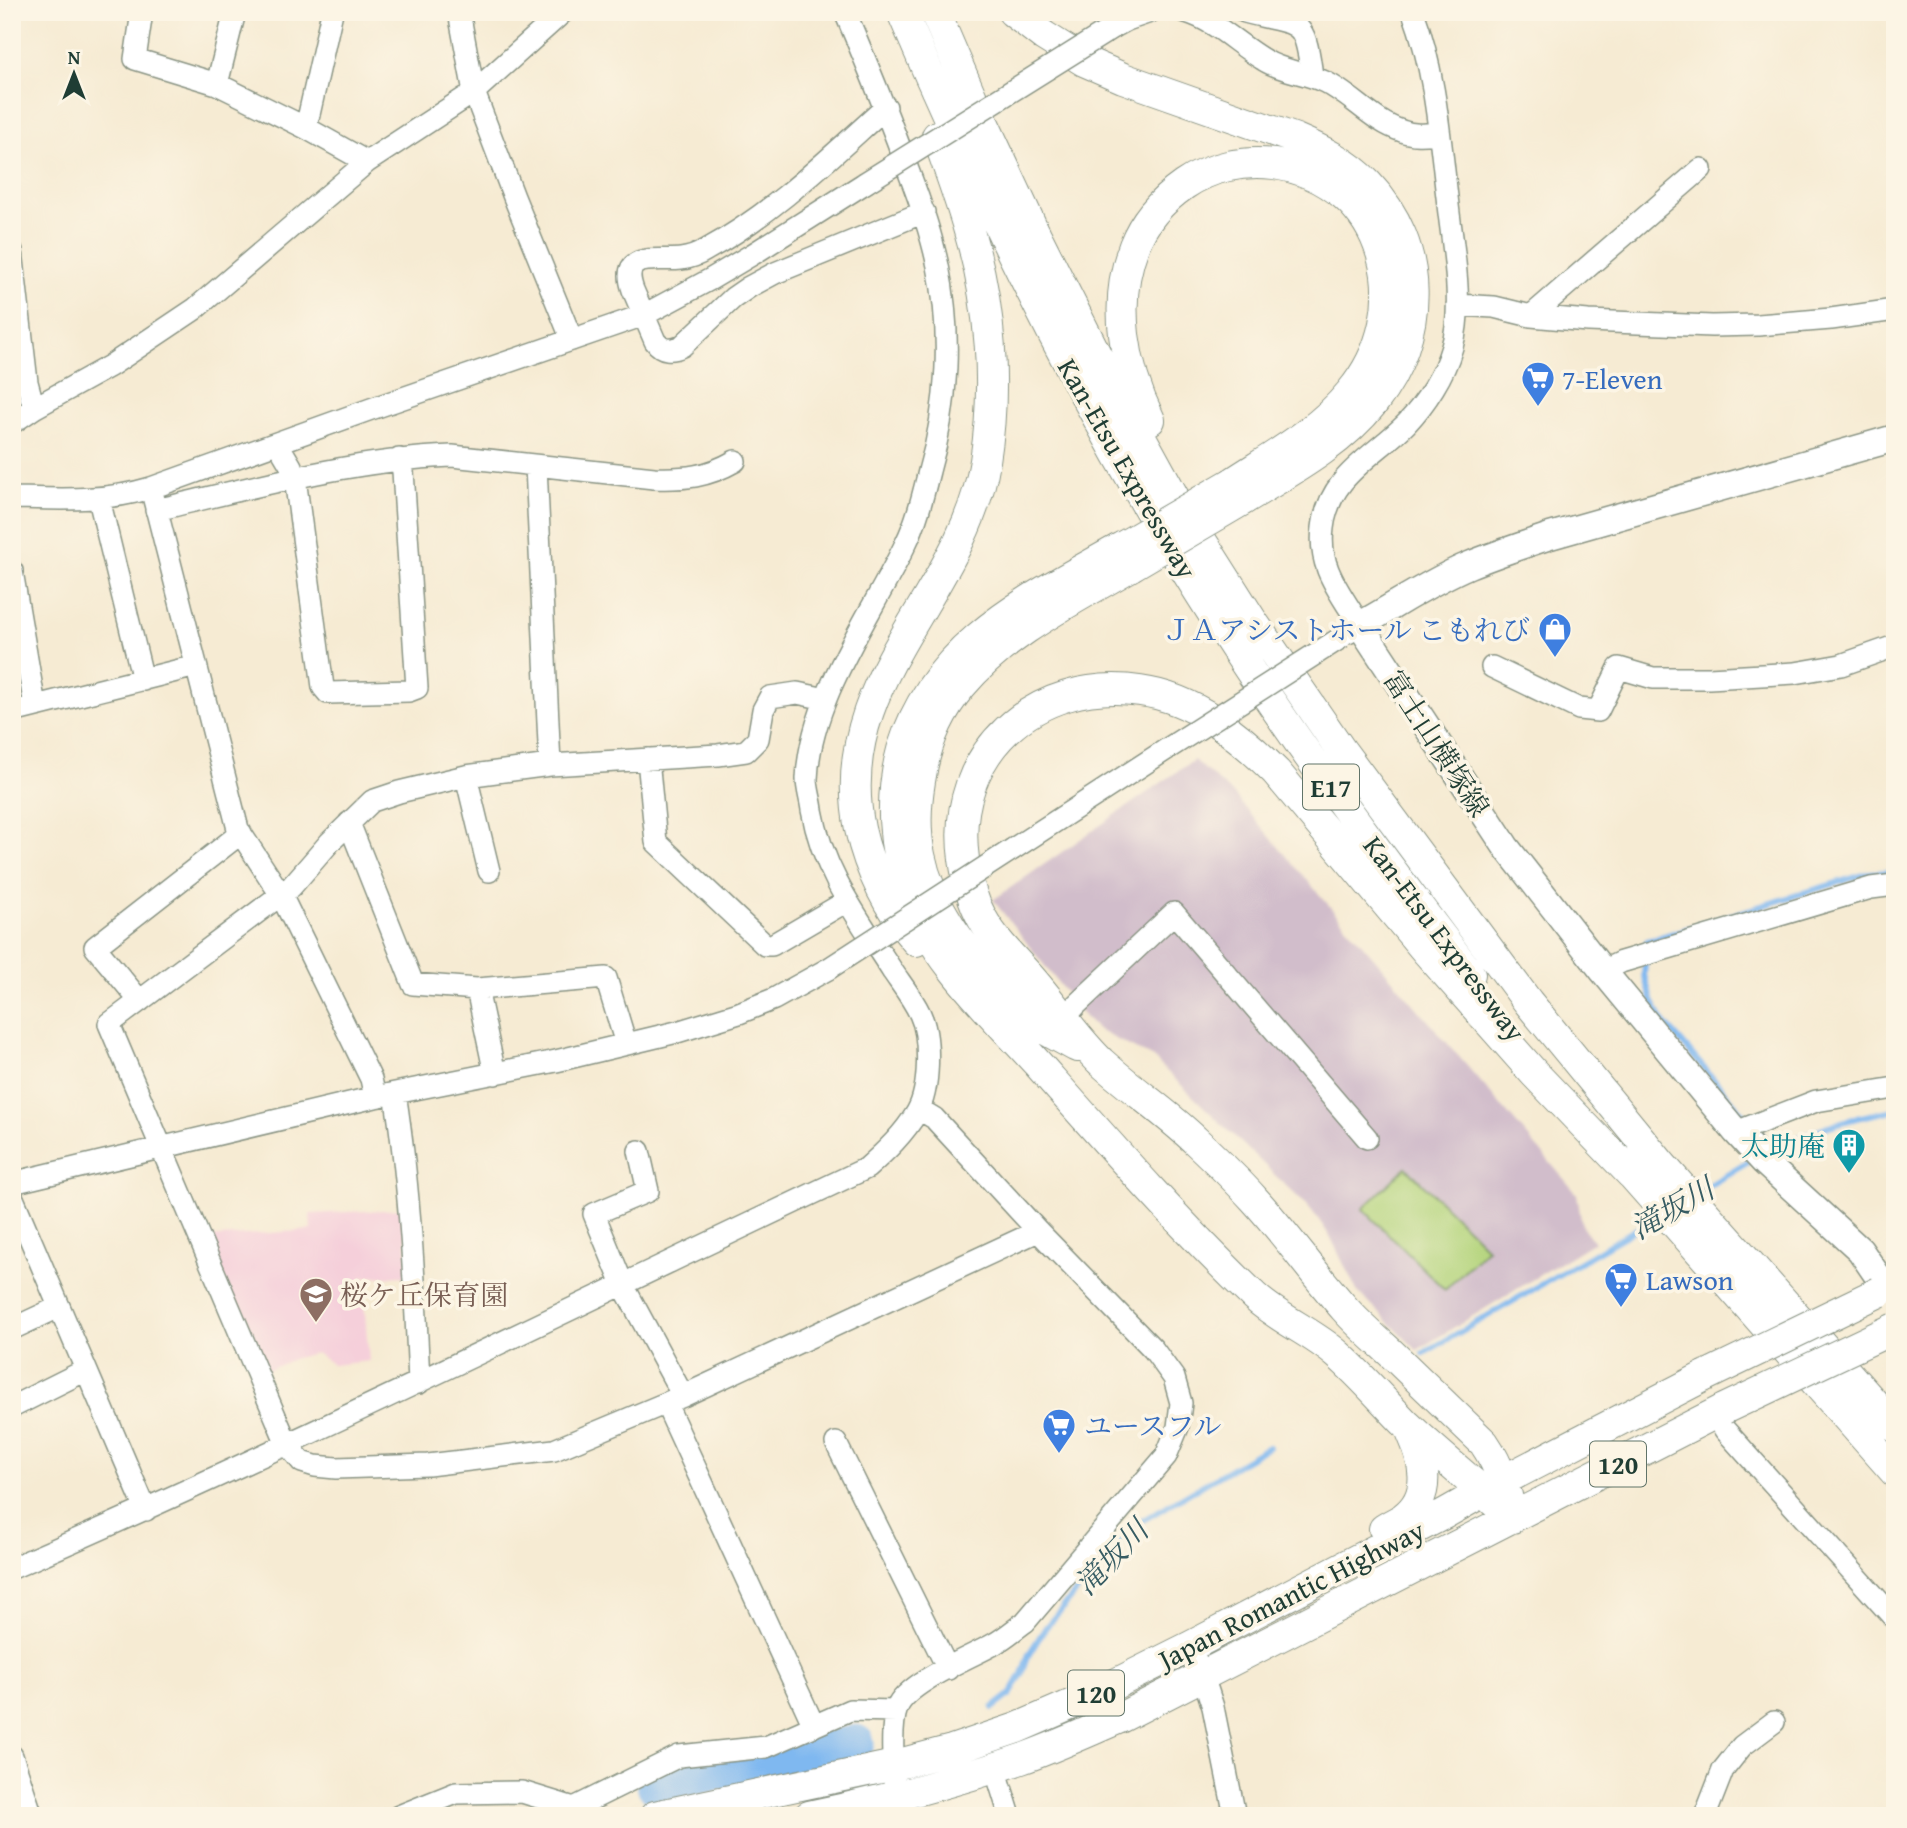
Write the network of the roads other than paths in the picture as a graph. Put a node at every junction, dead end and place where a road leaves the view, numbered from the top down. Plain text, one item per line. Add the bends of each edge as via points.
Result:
1 (142, 12) edge
2 (235, 12) edge
3 (332, 12) edge
4 (459, 12) edge
5 (563, 12) edge
6 (845, 12) edge
7 (891, 12) edge
8 (902, 12) edge
9 (935, 12) edge
10 (1013, 12) edge
11 (1150, 12) edge
12 (1186, 12) edge
13 (1245, 12) edge
14 (1413, 12) edge
15 (1312, 76) junction
16 (217, 84) junction
17 (474, 92) junction
18 (886, 107) junction
19 (306, 128) junction
20 (1439, 133) junction
21 (367, 162) junction
22 (1701, 169) dead end
23 (923, 212) junction
24 (12, 251) edge
25 (1457, 305) junction
26 (1895, 310) edge
27 (644, 315) junction
28 (1531, 316) junction
29 (572, 340) junction
30 (34, 408) junction
31 (12, 423) edge
32 (1895, 438) edge
33 (278, 444) junction
34 (399, 459) junction
35 (734, 461) dead end
36 (536, 466) junction
37 (295, 478) junction
38 (151, 488) junction
39 (1237, 492) junction
40 (12, 498) edge
41 (99, 499) junction
42 (156, 510) junction
43 (1126, 557) junction
44 (12, 571) edge
45 (1351, 631) junction
46 (1895, 646) edge
47 (196, 666) junction
48 (1492, 667) dead end
49 (143, 680) junction
50 (826, 699) junction
51 (36, 706) junction
52 (12, 712) edge
53 (648, 759) junction
54 (550, 765) junction
55 (466, 776) junction
56 (349, 823) junction
57 (241, 833) junction
58 (489, 871) dead end
59 (1434, 877) junction
60 (1895, 885) edge
61 (281, 895) junction
62 (847, 901) junction
63 (1603, 971) junction
64 (477, 989) junction
65 (140, 1001) junction
66 (984, 1007) junction
67 (1058, 1026) junction
68 (626, 1044) junction
69 (1031, 1057) junction
70 (495, 1074) junction
71 (1895, 1088) edge
72 (385, 1095) junction
73 (919, 1109) junction
74 (1367, 1138) dead end
75 (162, 1148) junction
76 (1751, 1148) junction
77 (639, 1151) dead end
78 (1631, 1174) junction
79 (12, 1183) edge
80 (12, 1196) edge
81 (1038, 1231) junction
82 (622, 1285) junction
83 (1889, 1289) edge
84 (59, 1307) junction
85 (1895, 1328) edge
86 (12, 1329) edge
87 (86, 1370) junction
88 (419, 1383) junction
89 (675, 1400) junction
90 (12, 1407) edge
91 (1720, 1412) junction
92 (1410, 1427) junction
93 (1895, 1427) edge
94 (836, 1443) dead end
95 (287, 1444) junction
96 (1895, 1472) edge
97 (1494, 1486) junction
98 (146, 1510) junction
99 (1512, 1518) junction
100 (12, 1567) edge
101 (1277, 1600) junction
102 (1895, 1619) edge
103 (1191, 1646) junction
104 (948, 1669) junction
105 (1204, 1675) junction
106 (896, 1711) junction
107 (1774, 1722) dead end
108 (814, 1726) junction
109 (12, 1756) edge
110 (895, 1765) junction
111 (995, 1768) junction
112 (896, 1807) edge
113 (575, 1812) edge
114 (32, 1816) edge
115 (399, 1816) edge
116 (654, 1816) edge
117 (809, 1816) edge
118 (1010, 1816) edge
119 (1235, 1816) edge
120 (1704, 1816) edge

1 - 16 street via 135,59
2 - 16 street
3 - 19 street
4 - 17 street
5 - 17 street
6 - 18 street
7 - 66 highway via 970,233 987,317 991,392 985,464 975,502 960,540 873,696 857,758 858,816 863,844 891,906 933,961
8 - 78 highway, Kan-Etsu Expressway / E17 via 944,111 1079,386 1226,635 1406,890
9 - 59 highway, Kan-Etsu Expressway / E17 via 1033,229 1175,499 1340,750
10 - 39 highway via 1084,61 1323,150 1366,182 1397,223 1411,268 1413,309 1409,332 1389,379 1374,402 1334,442 1310,459
11 - 27 street, bridge via 1114,27 835,204
12 - 15 street via 1263,60
13 - 15 street via 1297,26 1306,40
14 - 20 street via 1432,82
15 - 20 street via 1401,131
16 - 19 street
17 - 21 street
17 - 29 street
18 - 23 street
18 - 27 street via 762,216 698,254 648,259 633,266 630,282
19 - 21 street
20 - 25 street
21 - 30 street via 195,309 110,366
22 - 28 street
23 - 27 street via 749,287 675,350 659,346
23 - 50 street via 939,268 945,323 943,413 908,540
24 - 30 street
25 - 28 street
25 - 45 street via 1451,349 1435,385 1407,423 1335,490 1324,517 1323,551
26 - 28 street via 1758,326
27 - 29 street
29 - 33 street
30 - 31 street
32 - 45 main road via 1504,552 1432,584
33 - 37 street
33 - 38 street
34 - 36 street via 452,456
34 - 37 street
34 - 37 street via 417,688 409,691 328,693 323,687
35 - 36 street via 719,471 683,479
36 - 54 street
37 - 42 street
38 - 41 street
38 - 42 street
39 - 43 highway, bridge
39 - 59 highway via 1350,393 1365,373 1386,322 1385,269 1368,223 1334,187 1289,167 1264,163 1216,169 1193,179 1153,212 1139,234 1129,258 1122,312 1132,372 1142,402 1183,481
40 - 41 street
41 - 49 street
42 - 47 street
43 - 66 highway via 1023,603 982,632 941,675 912,723 902,750 896,778 895,836 909,895 939,949
43 - 67 highway via 982,663 944,710 921,769 917,799 920,855 927,883 943,914 958,939 1024,1014
44 - 51 street
45 - 63 main road, 富士山横塚線 via 1506,847
45 - 68 street, bridge via 828,969 739,1013
46 - 48 street via 1841,665 1795,673 1653,678 1619,668 1598,711 1580,709
47 - 49 street
47 - 57 street
49 - 51 street
50 - 53 street via 797,693 770,697 758,739 746,751
50 - 62 street via 813,735 807,781 815,828
51 - 52 street
53 - 54 street
53 - 62 street via 656,842 765,945
54 - 55 street
55 - 56 street via 372,801
55 - 58 street
56 - 61 street
56 - 64 street via 413,984
57 - 61 street
57 - 65 street via 95,947
59 - 93 highway, Kan-Etsu Expressway / E17 via 1528,1002 1661,1164
60 - 63 street via 1871,888
61 - 65 street
61 - 72 street via 371,1079
62 - 73 street via 920,1015 927,1039 927,1075
63 - 76 main road, 富士山横塚線
64 - 68 street via 606,978
64 - 70 street
65 - 75 street via 109,1024
66 - 69 highway
67 - 69 street
67 - 74 street via 1174,914
67 - 78 highway via 1031,979 983,920 973,898 963,850 967,797 992,747 1031,710 1084,691 1141,691 1169,697 1224,727 1276,772 1463,993
67 - 97 highway via 1194,1139 1254,1199 1347,1310 1484,1443 1495,1459
68 - 70 street
69 - 92 highway via 1145,1184 1259,1300 1336,1353
70 - 72 street
71 - 76 street via 1816,1101
72 - 75 street
72 - 88 street via 405,1168
73 - 81 street via 934,1118
73 - 82 street via 893,1144 867,1168
75 - 79 street
75 - 95 street
76 - 83 main road, 富士山横塚線 via 1860,1250
77 - 82 street via 648,1191 594,1214
78 - 96 highway, Kan-Etsu Expressway / E17
80 - 84 street
81 - 89 street
81 - 104 street via 1153,1349 1174,1378 1181,1404 1178,1427 1166,1456 1025,1622
82 - 88 street
82 - 89 street
83 - 97 highway, Japan Romantic Highway / 120, bridge via 1705,1376
84 - 86 street
84 - 87 street
85 - 91 highway, Japan Romantic Highway / 120, bridge
87 - 90 street
87 - 98 street
88 - 95 street
89 - 95 street via 554,1450 428,1465 315,1466 302,1462
89 - 108 street
91 - 99 highway, Japan Romantic Highway / 120
91 - 102 street via 1725,1430
92 - 97 highway
92 - 101 highway via 1424,1466 1415,1507 1404,1518 1299,1576
94 - 104 street
95 - 98 street
97 - 99 highway
97 - 101 highway, Japan Romantic Highway / 120
98 - 100 street
99 - 105 highway, Japan Romantic Highway / 120
101 - 103 highway, Japan Romantic Highway / 120
103 - 105 street
103 - 110 highway, Japan Romantic Highway / 120 via 1017,1728
104 - 106 street via 907,1693
105 - 111 highway, Japan Romantic Highway / 120 via 1120,1718
105 - 119 street
106 - 108 street via 850,1710
106 - 110 street
107 - 120 street via 1742,1746 1723,1770
108 - 113 street via 766,1747 679,1756
109 - 114 street
110 - 112 street
110 - 116 highway, Japan Romantic Highway / 120
111 - 112 highway, Japan Romantic Highway / 120
111 - 118 street
112 - 117 highway, Japan Romantic Highway / 120
113 - 115 street via 522,1792 456,1793

